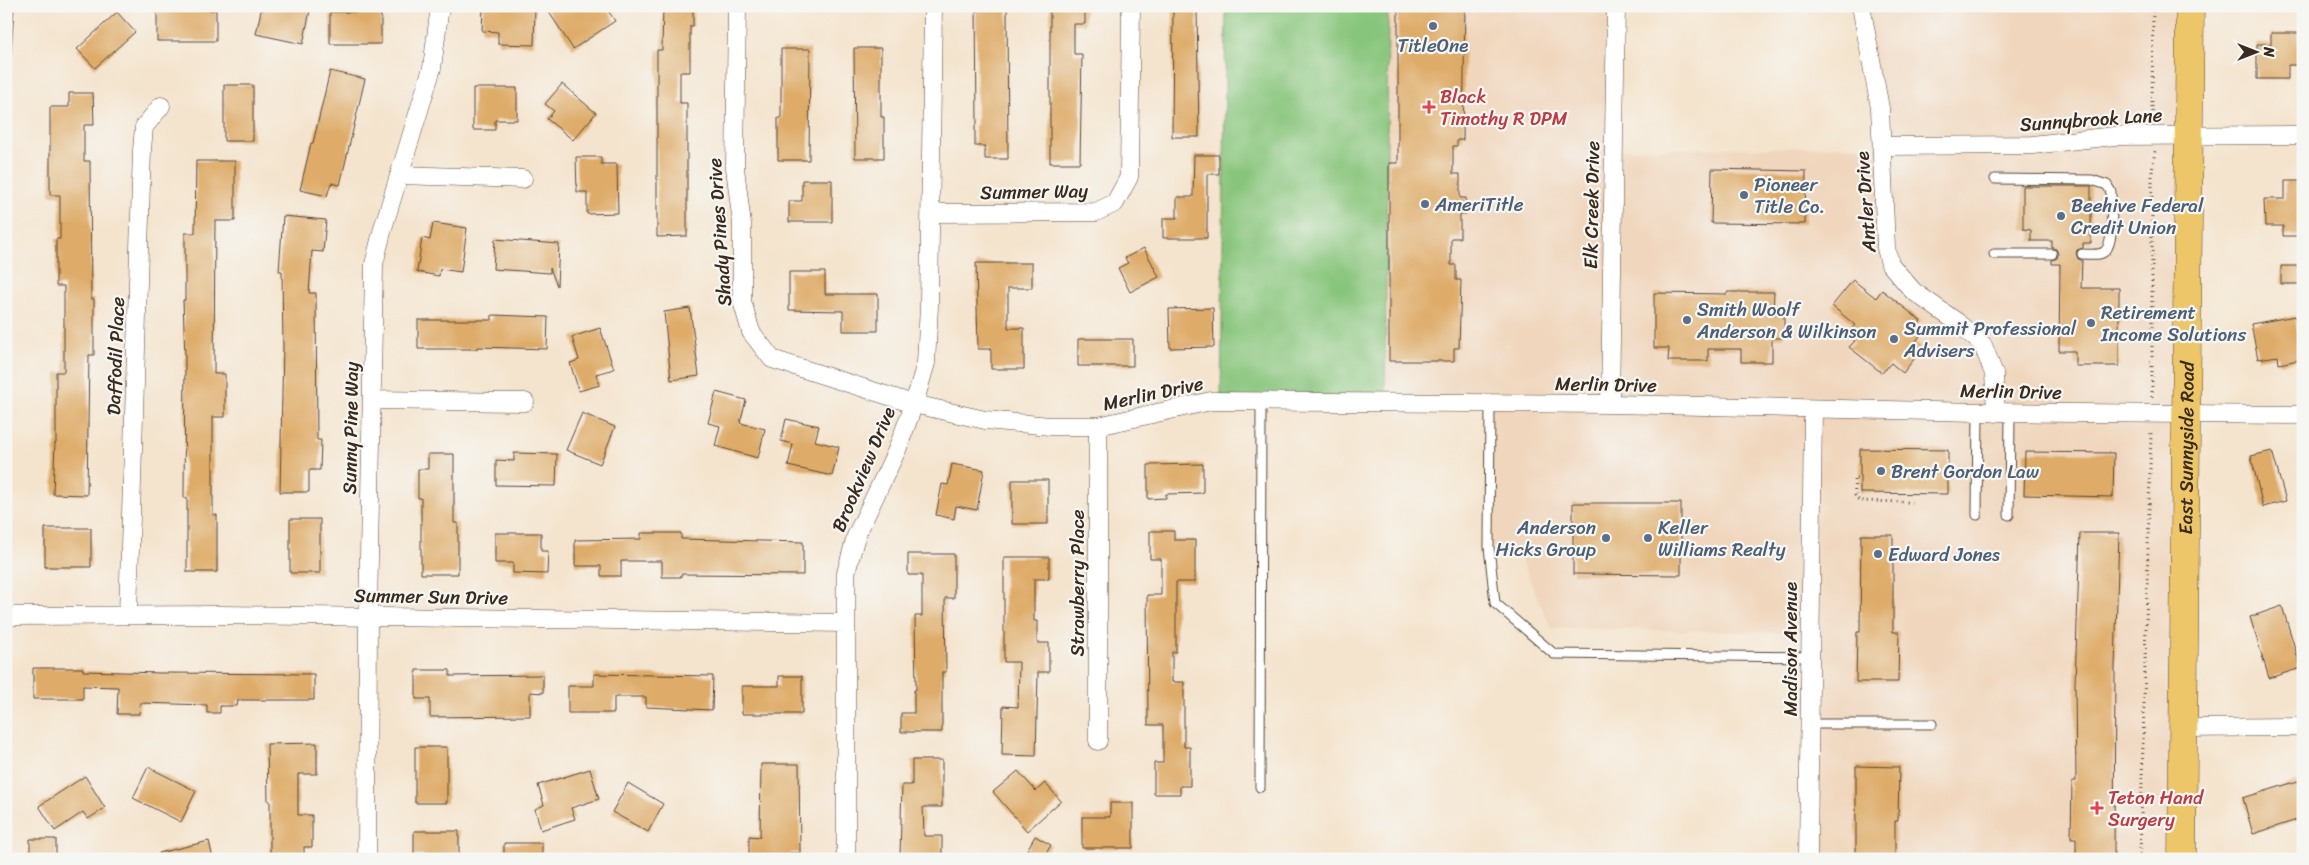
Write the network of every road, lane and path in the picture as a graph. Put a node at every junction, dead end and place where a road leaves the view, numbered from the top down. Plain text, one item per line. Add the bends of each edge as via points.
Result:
1 (9, 6) edge
2 (440, 6) edge
3 (737, 6) edge
4 (933, 6) edge
5 (1131, 6) edge
6 (1616, 6) edge
7 (1861, 6) edge
8 (2153, 6) edge
9 (2190, 6) edge
10 (6, 54) edge
11 (161, 106) dead end
12 (2155, 117) dead end
13 (2189, 134) junction
14 (2303, 135) edge
15 (1882, 146) junction
16 (2155, 158) dead end
17 (399, 175) junction
18 (523, 179) dead end
19 (1995, 179) dead end
20 (931, 213) junction
21 (1994, 254) dead end
22 (2052, 254) dead end
23 (2082, 254) dead end
24 (2152, 384) dead end
25 (373, 400) junction
26 (525, 402) dead end
27 (1261, 402) junction
28 (1490, 403) junction
29 (914, 404) junction
30 (1610, 404) junction
31 (1813, 409) junction
32 (1978, 412) junction
33 (2003, 413) junction
34 (2186, 414) junction
35 (2303, 415) edge
36 (1098, 426) junction
37 (2151, 435) dead end
38 (1857, 478) dead end
39 (1912, 502) dead end
40 (1977, 515) dead end
41 (2009, 515) dead end
42 (128, 614) junction
43 (14, 616) dead end
44 (368, 616) junction
45 (846, 623) junction
46 (1811, 657) junction
47 (1810, 724) junction
48 (1932, 724) dead end
49 (2303, 727) edge
50 (2182, 728) junction
51 (1098, 741) dead end
52 (1260, 787) dead end
53 (367, 859) edge
54 (846, 859) edge
55 (1808, 859) edge
56 (2140, 859) edge
57 (2182, 859) edge

1 - 10 lane
2 - 17 street, Sunny Pine Way via 432,68
3 - 29 street, Shady Pines Drive via 735,168 742,224 742,301 751,332 772,359
4 - 20 street, Brookview Drive
5 - 20 street, Summer Way via 1129,177 1115,203 1090,213
6 - 30 street, Elk Creek Drive
7 - 15 street, Antler Drive via 1880,108
8 - 12 path via 2152,108
9 - 13 main road, East Sunnyside Road
11 - 42 street, Daffodil Place via 144,127 142,150
13 - 14 street, Sunnybrook Lane
13 - 15 street, Sunnybrook Lane via 2114,136 2032,144
13 - 34 main road, East Sunnyside Road
15 - 33 street, Antler Drive via 1886,248 1890,264 1912,291 1983,345
16 - 24 path via 2152,170
17 - 18 street
17 - 25 street, Sunny Pine Way via 374,264
19 - 23 lane via 2092,180 2107,186 2111,192 2110,243 2105,252
20 - 29 street, Brookview Drive via 926,363
21 - 22 lane
25 - 26 street
25 - 44 street, Sunny Pine Way
27 - 28 street, Merlin Drive
27 - 36 street, Merlin Drive via 1211,401
27 - 52 lane
28 - 30 street, Merlin Drive
28 - 46 lane via 1489,548 1495,603 1554,654
29 - 36 street, Merlin Drive via 985,420 1050,426
29 - 45 street, Brookview Drive via 897,450 856,536 846,573
30 - 31 street, Merlin Drive
31 - 32 street, Merlin Drive
31 - 46 street, Madison Avenue
32 - 33 street, Merlin Drive
32 - 40 lane
33 - 34 street, Merlin Drive
33 - 41 lane
34 - 35 street, Merlin Drive
34 - 50 main road, East Sunnyside Road
36 - 51 street, Strawberry Place
37 - 56 path
38 - 39 path via 1854,478 1854,495 1859,501
42 - 43 street, Summer Sun Drive
42 - 44 street, Summer Sun Drive
44 - 45 street, Summer Sun Drive
44 - 53 street, Sunny Pine Way
45 - 54 street, Brookview Drive
46 - 47 street, Madison Avenue
47 - 48 lane
47 - 55 street, Madison Avenue
49 - 50 street
50 - 57 main road, East Sunnyside Road

